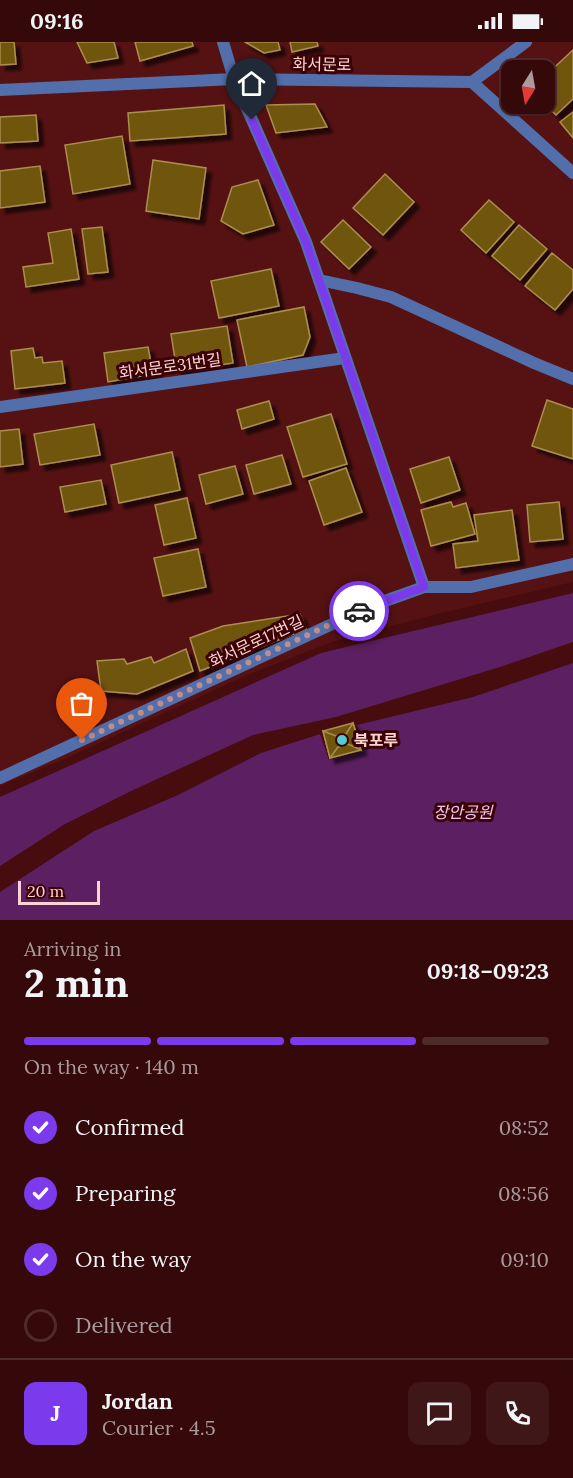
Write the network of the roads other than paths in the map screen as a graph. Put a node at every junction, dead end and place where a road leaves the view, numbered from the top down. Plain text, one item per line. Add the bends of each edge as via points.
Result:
1 (223, 42) edge
2 (526, 42) edge
3 (234, 79) junction
4 (472, 82) junction
5 (0, 90) edge
6 (573, 173) edge
7 (319, 280) junction
8 (345, 358) junction
9 (573, 379) edge
10 (0, 407) edge
11 (573, 564) edge
12 (424, 587) junction
13 (0, 778) edge

1 - 3 street
2 - 4 street
3 - 4 street, 화서문로
3 - 5 street, 화서문로
3 - 7 street
4 - 6 street
7 - 8 street
7 - 9 street via 392,297
8 - 10 street, 화서문로31번길
8 - 12 street
11 - 12 street, 화서문로17번길 via 471,587
12 - 13 street, 화서문로17번길 via 371,606

